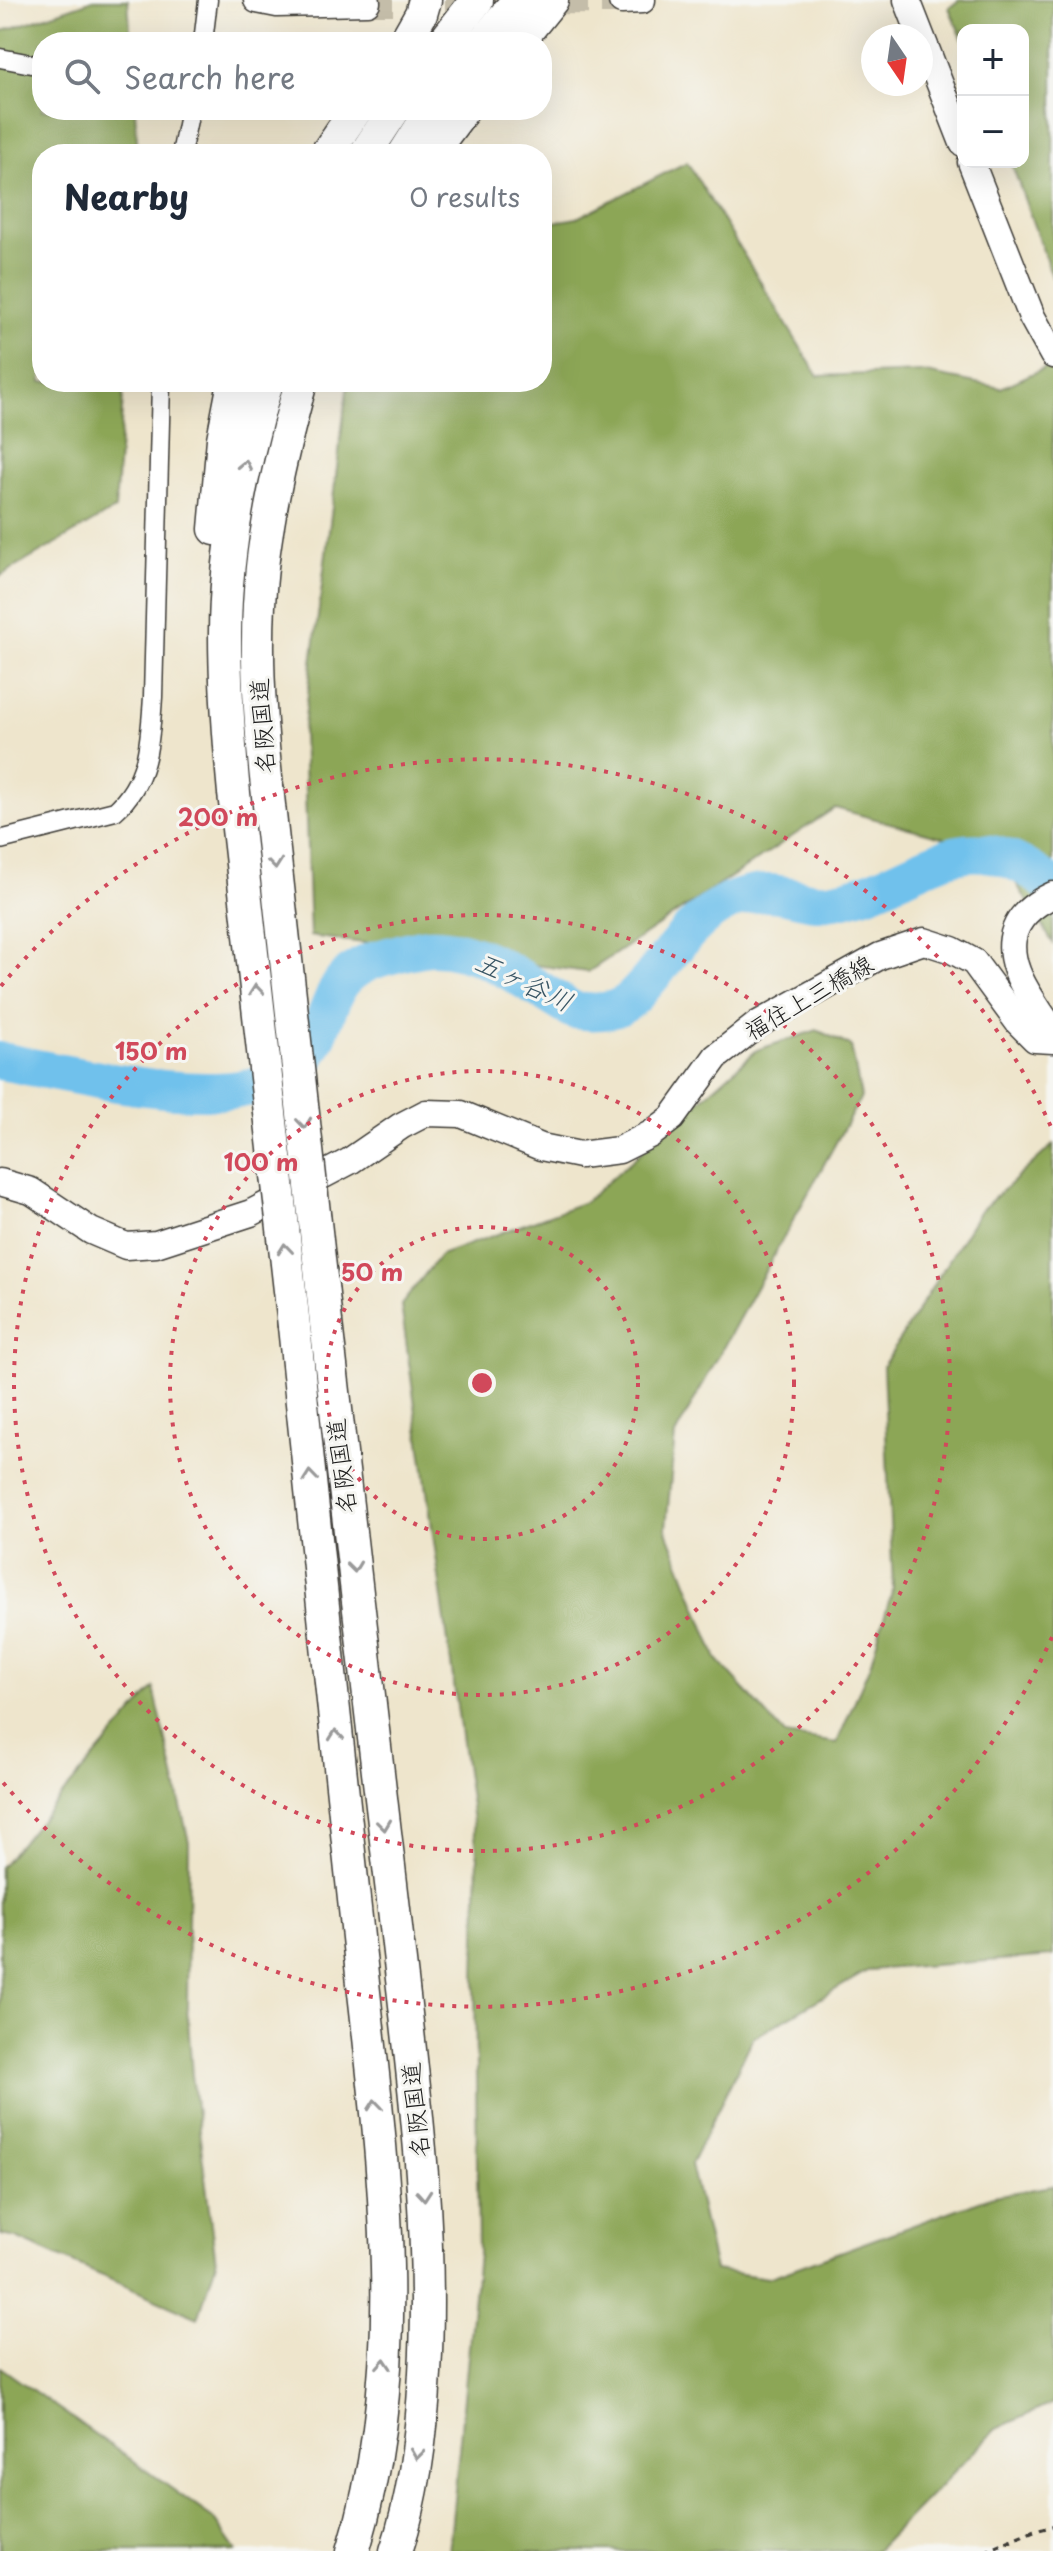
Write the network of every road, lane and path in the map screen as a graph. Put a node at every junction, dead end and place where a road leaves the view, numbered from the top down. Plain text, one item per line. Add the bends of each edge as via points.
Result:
1 (208, 0) edge
2 (257, 0) edge
3 (425, 0) edge
4 (477, 0) edge
5 (518, 0) edge
6 (552, 0) edge
7 (907, 0) edge
8 (367, 2) dead end
9 (204, 32) edge
10 (411, 32) edge
11 (452, 32) edge
12 (492, 32) edge
13 (526, 32) edge
14 (0, 58) edge
15 (32, 64) edge
16 (188, 120) edge
17 (349, 120) edge
18 (387, 120) edge
19 (426, 120) edge
20 (456, 120) edge
21 (957, 128) edge
22 (183, 144) edge
23 (333, 144) edge
24 (372, 144) edge
25 (410, 144) edge
26 (438, 144) edge
27 (973, 168) edge
28 (1053, 355) edge
29 (161, 392) edge
30 (232, 392) edge
31 (264, 392) edge
32 (298, 392) edge
33 (309, 392) edge
34 (259, 636) junction
35 (226, 716) junction
36 (0, 840) edge
37 (1053, 895) edge
38 (1053, 1029) edge
39 (1053, 1040) edge
40 (0, 1182) edge
41 (1053, 2526) edge
42 (353, 2551) edge
43 (396, 2551) edge
44 (984, 2551) edge

1 - 9 street
2 - 8 main road
3 - 10 highway
4 - 11 highway
5 - 12 highway
6 - 13 highway
7 - 21 main road
14 - 15 street
16 - 22 street
17 - 23 highway
18 - 24 highway
19 - 25 highway
20 - 26 highway
27 - 28 main road via 1032,317
29 - 36 street via 153,697 140,780 115,811
30 - 35 highway via 215,543
35 -> 31 highway, 名阪国道 via 229,565 237,503
32 - 34 highway, 名阪国道 via 271,509
33 - 34 highway via 275,513
34 -> 43 highway, 名阪国道, bridge via 259,712 427,2238 423,2404 415,2474
42 -> 35 highway, 名阪国道, bridge via 374,2471 388,2322 387,2243
37 - 38 main road via 1034,904 1017,923 1012,942 1014,965
39 - 40 main road, 福住上三橋線 via 1035,1039 974,962 924,941 880,956 758,1024 716,1057 672,1118 619,1150 580,1155 541,1147 461,1114 426,1113 251,1213 156,1244 126,1246 91,1231 31,1191
41 - 44 path

